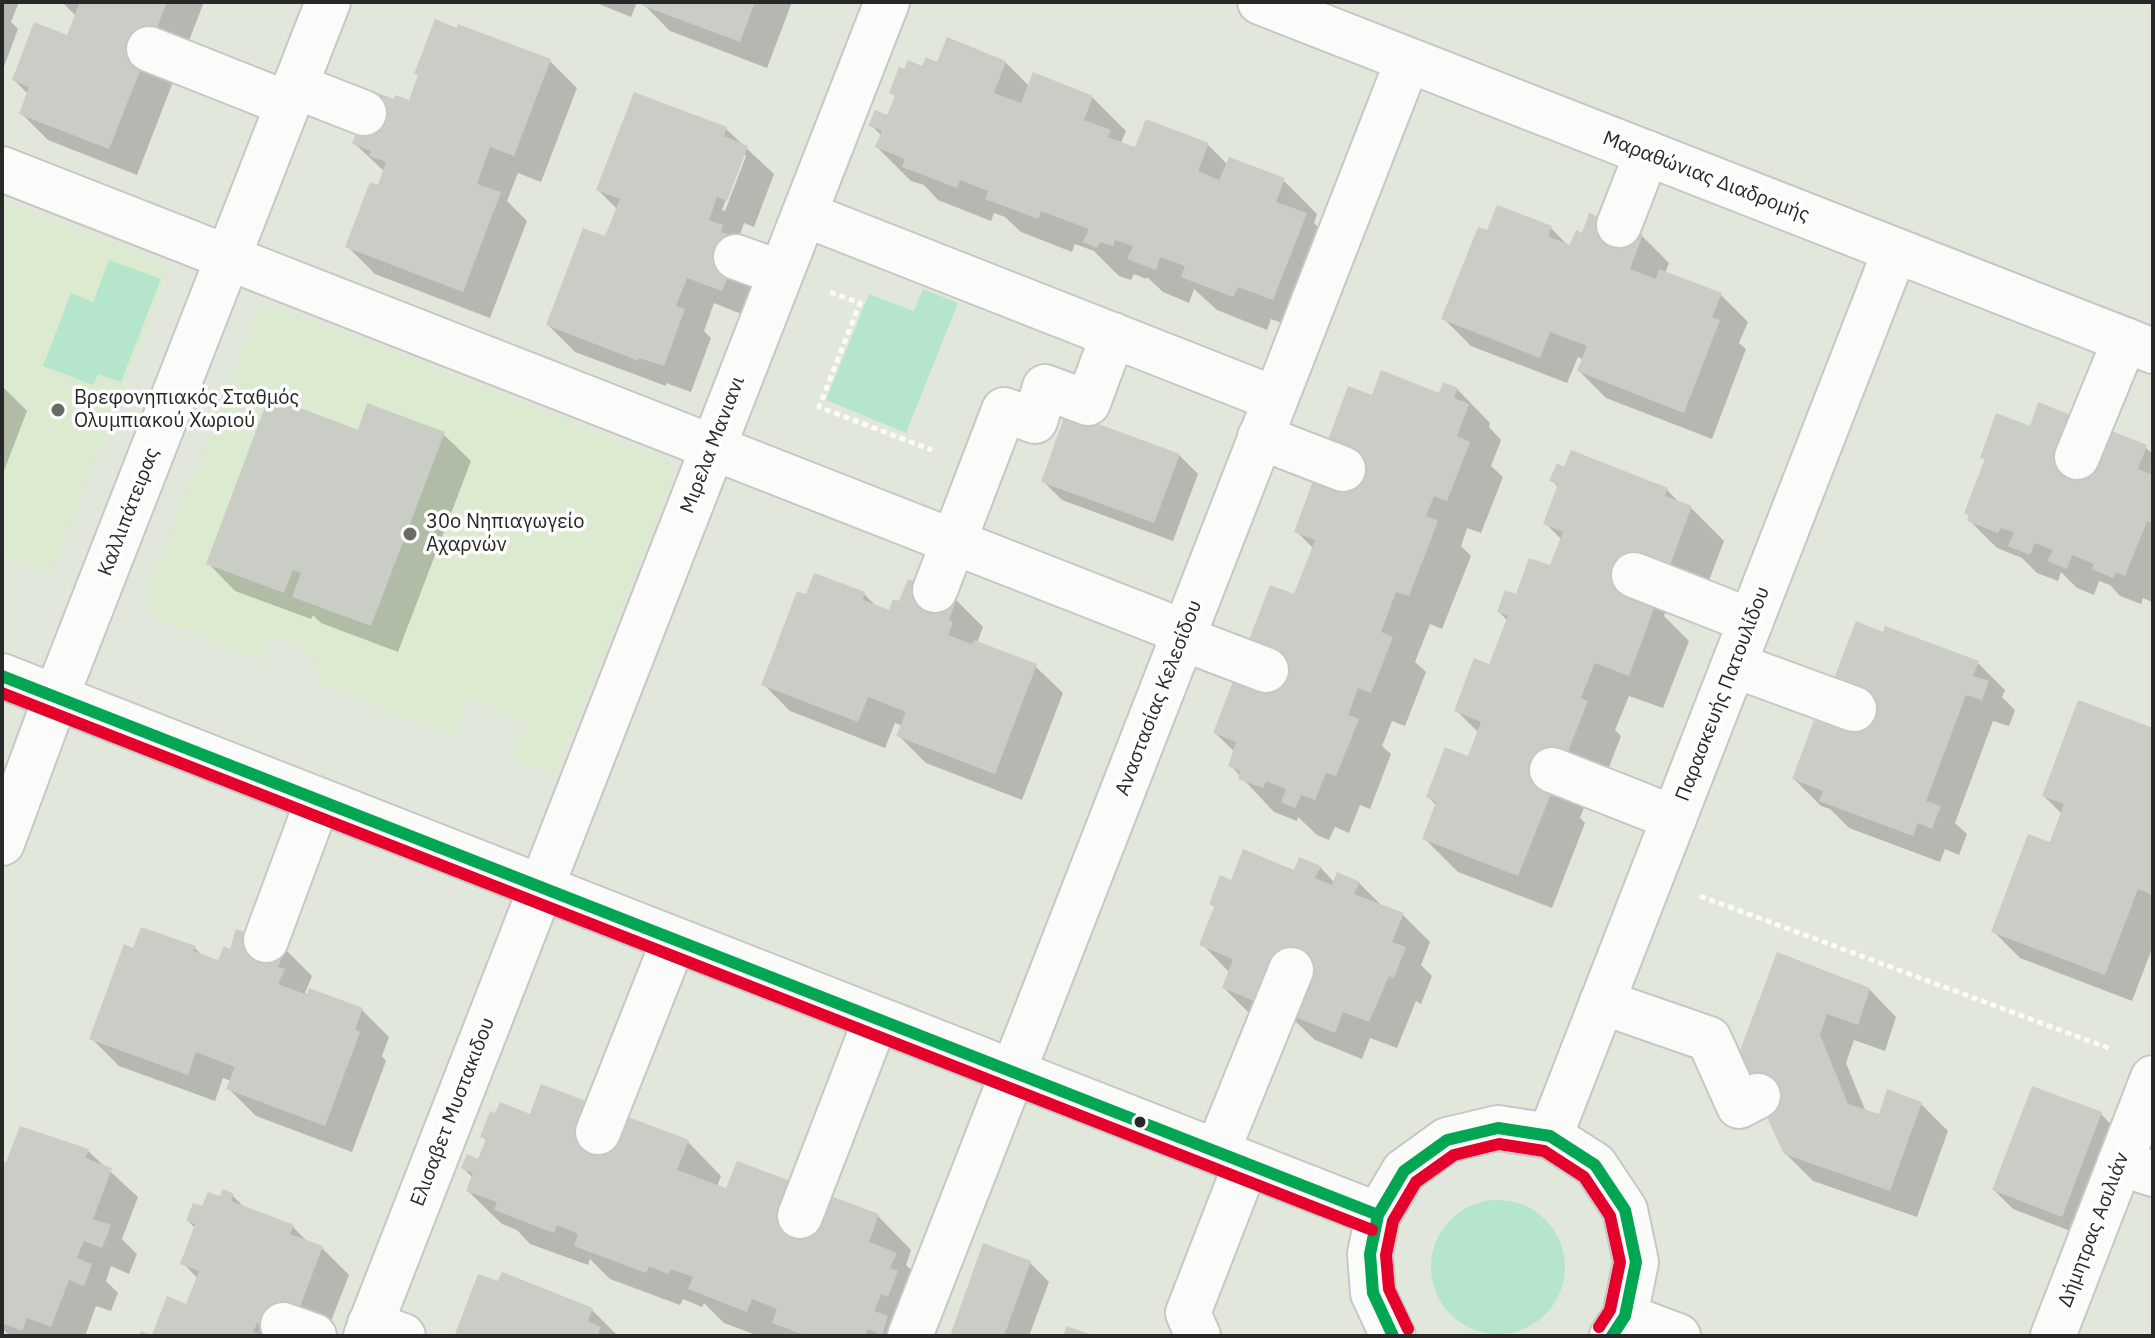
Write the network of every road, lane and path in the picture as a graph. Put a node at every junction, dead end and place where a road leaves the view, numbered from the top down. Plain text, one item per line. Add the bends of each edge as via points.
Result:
1 (328, 2) edge
2 (887, 2) edge
3 (1260, 2) edge
4 (149, 49) dead end
5 (1408, 60) junction
6 (291, 95) junction
7 (364, 113) dead end
8 (1647, 153) junction
9 (2, 169) edge
10 (804, 214) junction
11 (1619, 225) dead end
12 (1895, 251) junction
13 (736, 257) dead end
14 (228, 258) junction
15 (780, 273) junction
16 (1113, 335) junction
17 (2139, 346) edge
18 (1268, 418) junction
19 (712, 447) junction
20 (2077, 457) dead end
21 (982, 469) junction
22 (1343, 469) dead end
23 (954, 542) junction
24 (1634, 575) dead end
25 (935, 590) dead end
26 (1751, 621) junction
27 (1183, 635) junction
28 (1734, 665) junction
29 (1266, 670) dead end
30 (2, 676) edge
31 (56, 697) junction
32 (1854, 709) dead end
33 (1552, 770) dead end
34 (318, 800) junction
35 (1674, 818) junction
36 (2, 843) edge
37 (1651, 878) junction
38 (540, 887) junction
39 (266, 940) dead end
40 (674, 940) junction
41 (1291, 970) dead end
42 (1602, 1002) junction
43 (876, 1019) junction
44 (2138, 1066) edge
45 (1012, 1072) junction
46 (1758, 1096) dead end
47 (598, 1132) dead end
48 (1550, 1136) junction
49 (1232, 1158) junction
50 (2137, 1168) edge
51 (1378, 1215) junction
52 (800, 1216) dead end
53 (1618, 1326) edge
54 (380, 1332) edge
55 (910, 1336) edge
56 (1198, 1336) edge
57 (1393, 1336) edge
58 (1678, 1336) edge
59 (2053, 1336) edge

1 - 6 street, Καλλιπάτειρας
2 - 10 street, Μιρελα Μανιανι
3 - 5 street, Μαραθώνιας Διαδρομής
4 - 6 street
5 - 8 street, Μαραθώνιας Διαδρομής
5 - 18 street, Αναστασίας Κελεσίδου
6 - 7 street
6 - 14 street, Καλλιπάτειρας
8 - 11 street
8 - 12 street, Μαραθώνιας Διαδρομής
9 - 14 street
10 - 15 street, Μιρελα Μανιανι
10 - 16 street
12 - 17 street, Μαραθώνιας Διαδρομής
12 - 26 street, Παρασκευής Πατουλίδου
13 - 15 street
14 - 19 street
14 - 31 street, Καλλιπάτειρας
15 - 19 street, Μιρελα Μανιανι
15 - 21 path via 860,303 819,407
16 - 18 street
16 - 21 street via 1088,403 1045,387 1035,421 1004,410
17 - 20 street
18 - 22 street
18 - 27 street, Αναστασίας Κελεσίδου
19 - 23 street
19 - 38 street, Μιρελα Μανιανι
21 - 23 street
23 - 25 street
23 - 27 street
24 - 26 street
26 - 28 street, Παρασκευής Πατουλίδου
27 - 29 street
27 - 45 street, Αναστασίας Κελεσίδου
28 - 32 street
28 - 35 street, Παρασκευής Πατουλίδου
30 - 31 street
31 - 34 street
31 - 36 street, Καλλιπάτειρας
33 - 35 street
34 - 38 street
34 - 39 street
35 - 37 street, Παρασκευής Πατουλίδου
37 - 42 street, Παρασκευής Πατουλίδου
37 - 44 path
38 - 40 street
38 - 54 street, Ελισαβετ Μυστακιδου
40 - 43 street
40 - 47 street
41 - 49 street
42 - 46 street via 1709,1039 1739,1106
42 - 48 street, Παρασκευής Πατουλίδου
43 - 45 street
43 - 52 street
44 - 50 street, Δήμητρας Ασιλιάν
45 - 49 street
45 - 55 street, Αναστασίας Κελεσίδου
48 - 51 street via 1498,1128 1447,1140 1404,1171
48 - 53 street via 1595,1165 1625,1210 1636,1262
49 - 51 street
49 - 56 street via 1188,1313
50 - 59 street, Δήμητρας Ασιλιάν
51 - 57 street via 1370,1254 1373,1293
53 - 58 street

